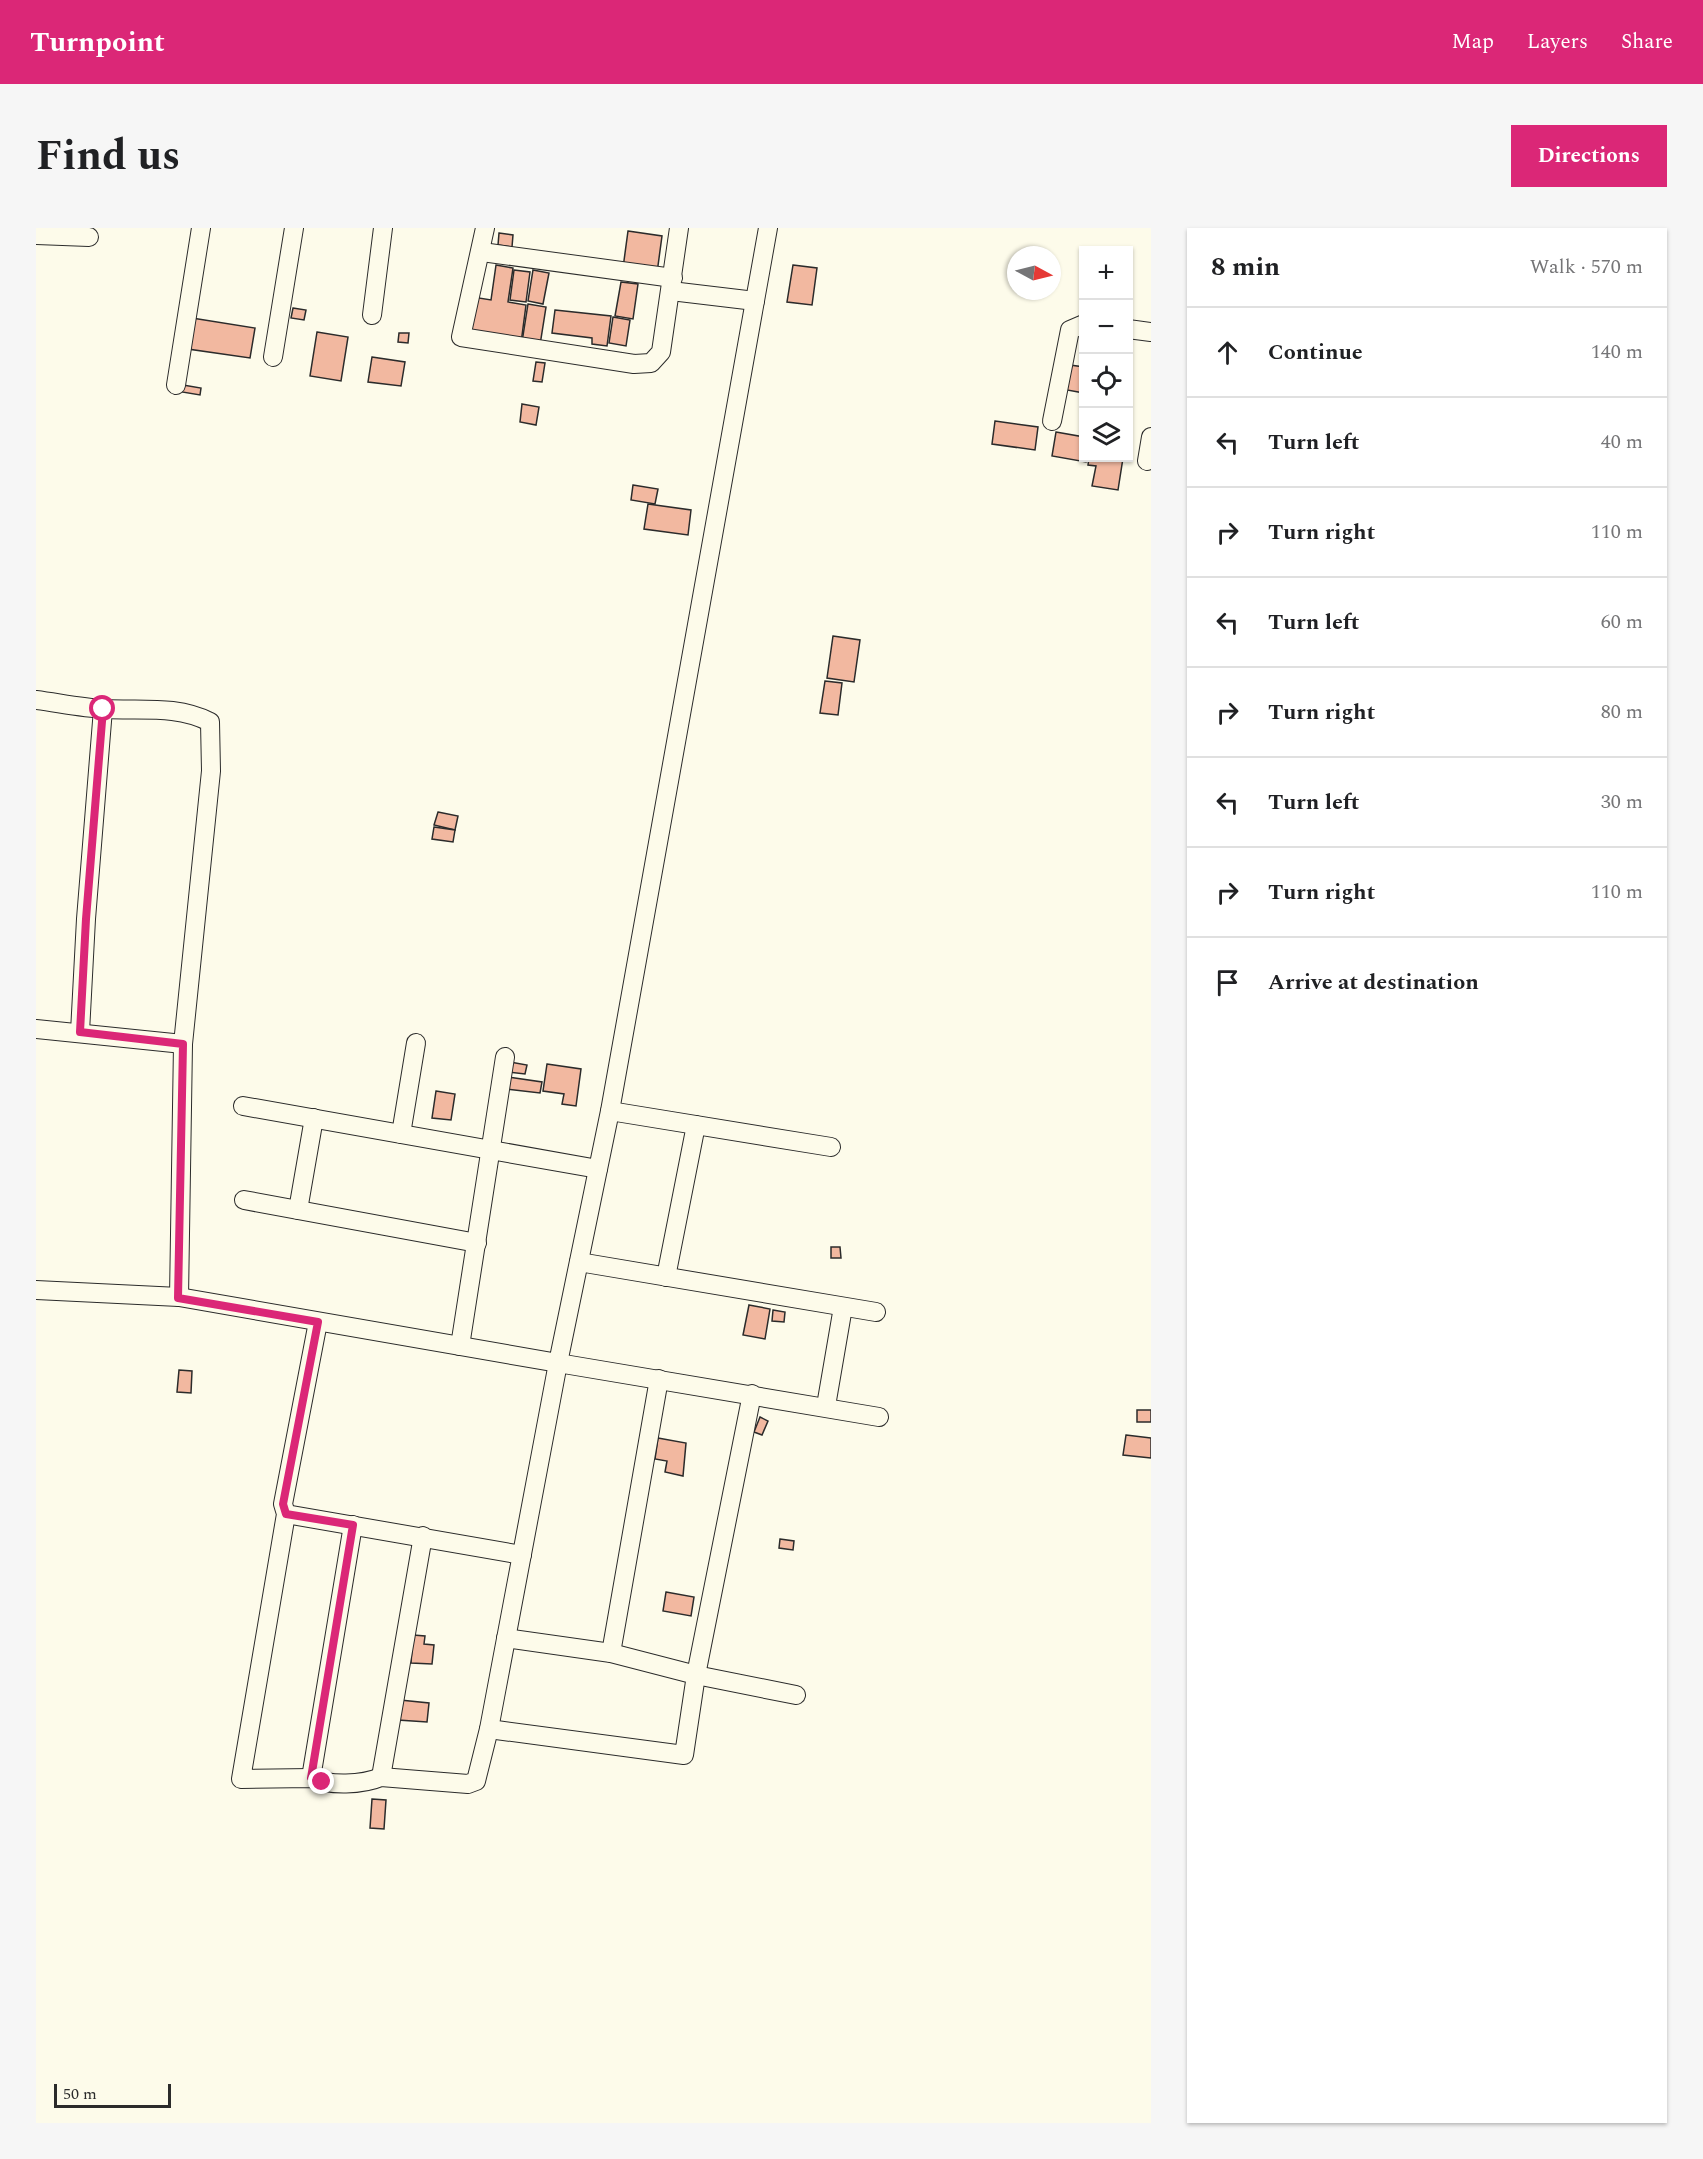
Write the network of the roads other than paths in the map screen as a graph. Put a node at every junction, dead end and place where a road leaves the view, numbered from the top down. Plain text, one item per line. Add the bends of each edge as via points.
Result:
1 (201, 228) edge
2 (294, 228) edge
3 (383, 228) edge
4 (485, 228) edge
5 (679, 228) edge
6 (768, 228) edge
7 (36, 235) edge
8 (89, 237) dead end
9 (482, 252) junction
10 (672, 284) junction
11 (755, 301) junction
12 (372, 315) dead end
13 (1079, 326) edge
14 (1133, 329) edge
15 (1151, 332) edge
16 (273, 357) dead end
17 (176, 385) dead end
18 (1052, 421) dead end
19 (1151, 437) edge
20 (1147, 461) dead end
21 (36, 700) edge
22 (103, 709) junction
23 (36, 1029) edge
24 (80, 1032) junction
25 (416, 1043) dead end
26 (183, 1044) junction
27 (505, 1057) dead end
28 (243, 1106) dead end
29 (610, 1111) junction
30 (314, 1118) junction
31 (696, 1125) junction
32 (401, 1134) junction
33 (831, 1147) dead end
34 (491, 1151) junction
35 (598, 1169) junction
36 (243, 1200) dead end
37 (298, 1210) junction
38 (477, 1243) junction
39 (579, 1262) junction
40 (666, 1277) junction
41 (36, 1290) edge
42 (178, 1298) junction
43 (843, 1307) junction
44 (876, 1312) dead end
45 (318, 1322) junction
46 (460, 1346) junction
47 (558, 1363) junction
48 (659, 1379) junction
49 (752, 1394) junction
50 (826, 1406) junction
51 (879, 1417) dead end
52 (286, 1514) junction
53 (353, 1525) junction
54 (423, 1536) junction
55 (522, 1555) junction
56 (506, 1638) junction
57 (611, 1653) junction
58 (696, 1675) junction
59 (796, 1695) dead end
60 (489, 1729) junction
61 (381, 1777) junction
62 (311, 1778) junction

1 - 17 street
2 - 16 street
3 - 12 street
4 - 9 street
5 - 10 street
6 - 11 street
7 - 8 street
9 - 10 street
9 - 10 street via 461,337 498,345 651,363 661,352
10 - 11 street
11 - 29 street
13 - 18 street via 1070,330
14 - 15 street
19 - 20 street
21 - 22 street
22 - 24 street
22 - 26 street via 192,713 210,722 211,771
23 - 24 street
24 - 26 street
25 - 32 street
26 - 42 street
27 - 34 street
28 - 30 street
29 - 31 street
29 - 35 street
30 - 32 street
30 - 37 street
31 - 33 street
31 - 40 street
32 - 34 street
34 - 35 street
34 - 38 street
35 - 39 street
36 - 37 street
37 - 38 street
38 - 46 street
39 - 40 street
39 - 47 street
40 - 43 street
41 - 42 street
42 - 45 street
43 - 44 street
43 - 50 street
45 - 46 street
45 - 52 street via 283,1504
46 - 47 street
47 - 48 street
47 - 55 street
48 - 49 street
48 - 57 street
49 - 50 street
49 - 58 street
50 - 51 street
52 - 53 street
52 - 62 street via 241,1779
53 - 54 street
53 - 62 street
54 - 55 street
54 - 61 street
55 - 56 street
56 - 57 street
56 - 60 street
57 - 58 street
58 - 59 street
58 - 60 street via 684,1755
60 - 61 street via 476,1781 468,1784
61 - 62 street via 371,1781 322,1782

